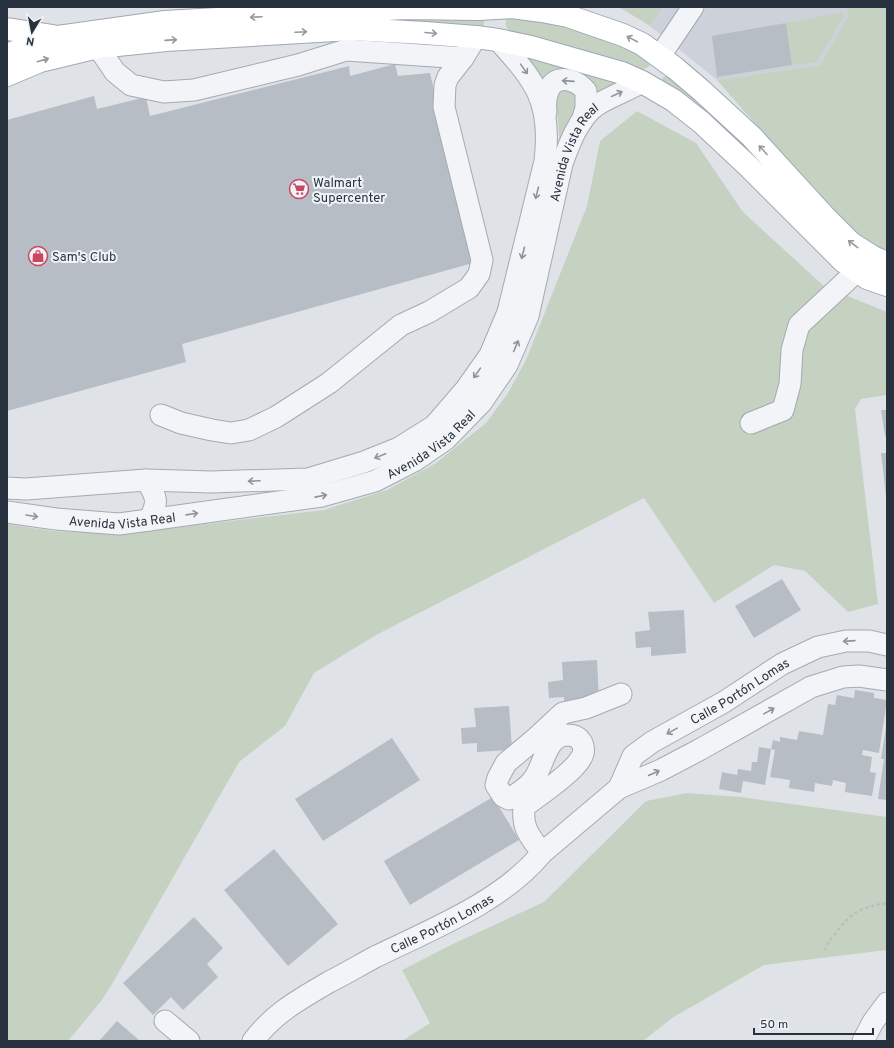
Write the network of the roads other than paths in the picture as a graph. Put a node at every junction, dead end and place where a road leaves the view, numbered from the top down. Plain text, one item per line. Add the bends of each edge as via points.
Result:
1 (497, 8) junction
2 (696, 8) edge
3 (7, 29) edge
4 (58, 37) junction
5 (476, 37) junction
6 (7, 40) edge
7 (498, 40) junction
8 (35, 44) junction
9 (98, 48) junction
10 (7, 55) edge
11 (660, 56) junction
12 (462, 58) junction
13 (7, 75) edge
14 (642, 82) junction
15 (546, 117) junction
16 (582, 121) junction
17 (887, 262) edge
18 (857, 271) junction
19 (887, 285) edge
20 (161, 415) dead end
21 (751, 423) dead end
22 (146, 480) junction
23 (7, 488) edge
24 (7, 512) edge
25 (149, 520) junction
26 (887, 645) edge
27 (887, 680) edge
28 (621, 694) dead end
29 (544, 760) junction
30 (564, 775) junction
31 (619, 788) junction
32 (542, 853) junction
33 (887, 1003) edge
34 (165, 1021) dead end
35 (189, 1041) edge
36 (253, 1041) edge
37 (863, 1041) edge

1 -> 4 main road via 404,8 165,22
1 - 7 main road
11 -> 1 main road via 623,34 568,16 512,7
2 - 11 street
3 - 4 main road
4 - 8 main road
4 - 9 main road
5 - 7 main road
9 -> 5 main road via 166,40 352,29
5 - 12 street
6 - 8 main road
7 - 14 main road via 600,66
7 -> 15 street, Avenida Vista Real via 520,63 534,84
8 - 10 main road
9 - 12 street via 115,72 132,85 164,92 194,90 298,65 346,50
13 -> 9 main road via 40,60
11 - 14 main road
17 -> 11 main road via 873,257 851,243 752,137
12 - 20 street via 445,85 444,108 482,260 479,274 469,288 401,325 329,383 276,417 249,430 230,433 212,430 181,423
16 -> 14 street, Avenida Vista Real via 595,106
14 - 18 main road via 673,100 701,122 814,234
16 -> 15 street via 586,108 586,91 577,82 565,79 551,86 547,95
15 -> 22 street, Avenida Vista Real via 548,140 545,161 508,312 490,355 466,389 434,426 399,448 308,479 211,482
25 -> 16 street, Avenida Vista Real via 322,496 375,481 414,461 446,439 481,403 507,365 528,316 562,164 569,143
18 - 19 main road via 867,278
18 - 21 street via 799,325 792,350 790,384 783,410
22 - 23 street, Avenida Vista Real via 26,489
22 - 25 street via 156,499 155,510
24 -> 25 street, Avenida Vista Real via 119,524
26 -> 31 street, Calle Portón Lomas via 846,640 818,647 782,664 633,756
31 -> 27 street, Calle Portón Lomas via 661,770 728,735 811,687 844,677 859,676
28 - 29 street via 586,708 563,713 506,763 496,785 503,796 509,799 513,797 533,780
29 - 30 street
29 - 30 street via 553,741 561,736 576,736 582,742 582,758
30 - 32 street via 524,807 525,829
31 - 32 street, Calle Portón Lomas
32 - 36 street, Calle Portón Lomas via 502,890 295,1002 263,1028
33 - 37 street
34 - 35 street

